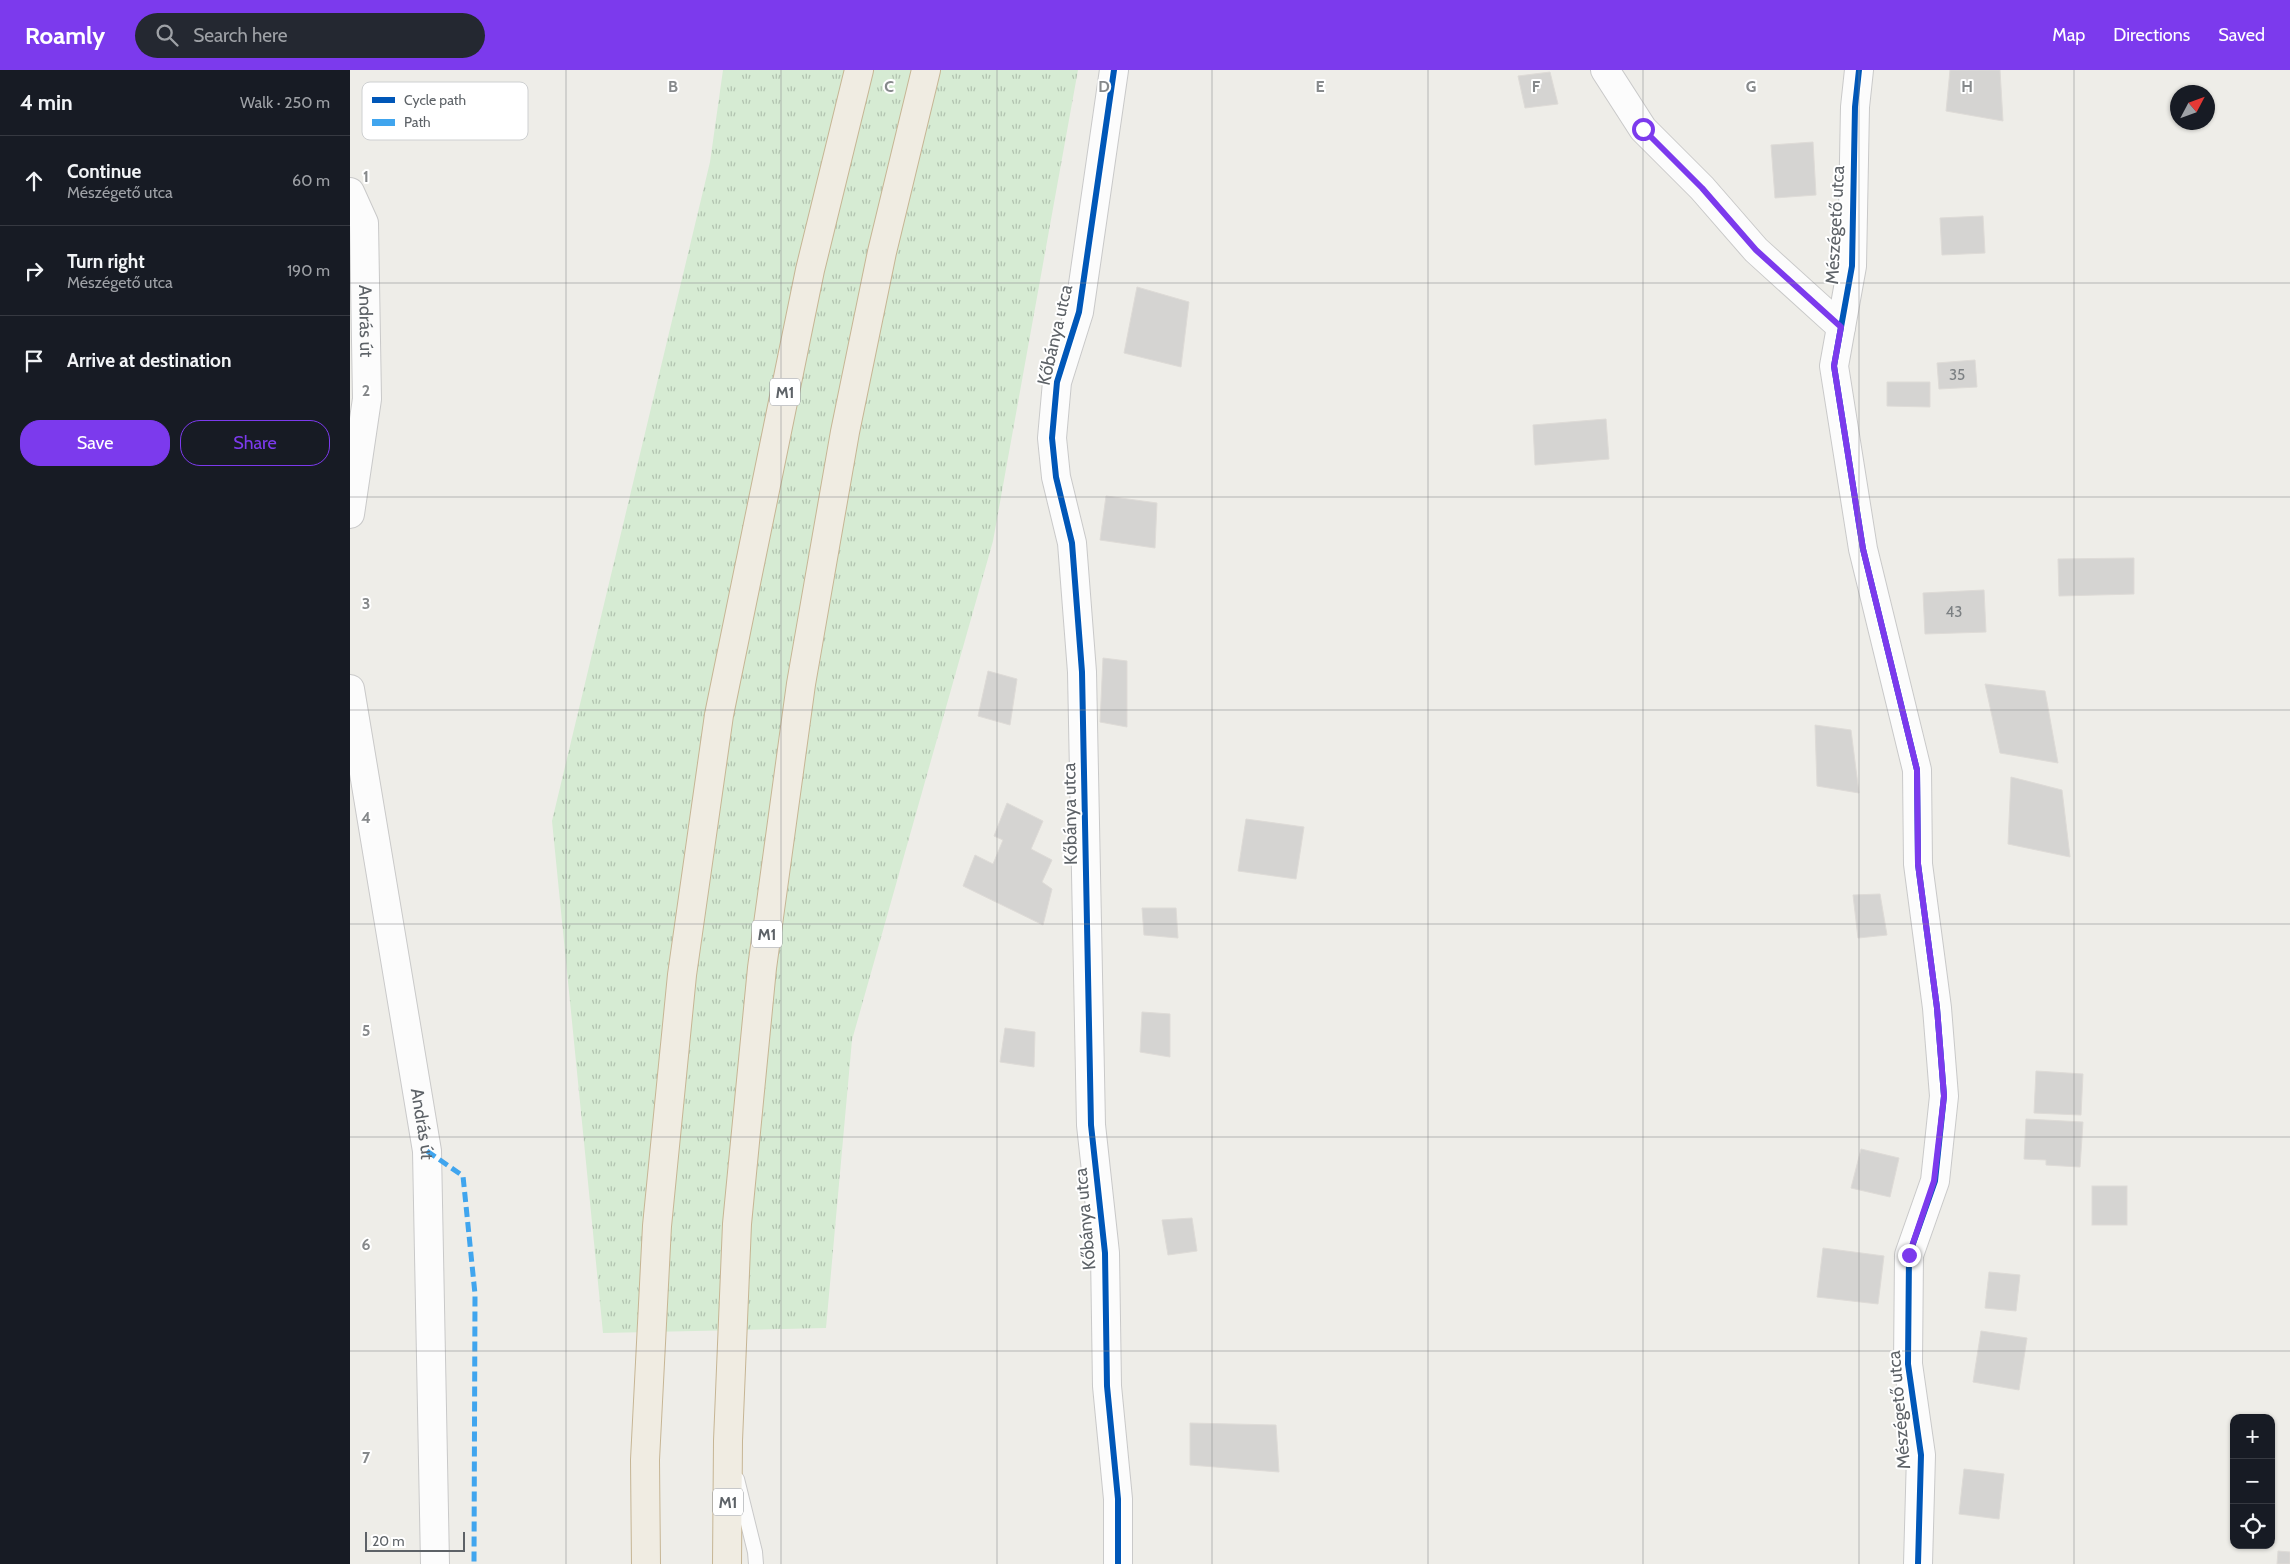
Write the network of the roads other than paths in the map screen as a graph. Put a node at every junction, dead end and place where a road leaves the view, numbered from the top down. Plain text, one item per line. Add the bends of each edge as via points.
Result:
1 (859, 70) edge
2 (926, 70) edge
3 (1114, 70) edge
4 (1605, 70) edge
5 (1859, 70) edge
6 (350, 192) edge
7 (1841, 327) junction
8 (350, 514) edge
9 (350, 689) edge
10 (728, 1441) junction
11 (435, 1564) edge
12 (646, 1564) edge
13 (727, 1564) edge
14 (756, 1564) edge
15 (1118, 1564) edge
16 (1918, 1564) edge

1 - 12 highway, M1 via 810,270 717,725 682,974 657,1226 645,1460
2 - 10 highway, M1 via 882,252 845,432 801,684 762,968 739,1204
3 - 15 street, Kőbánya utca via 1079,312 1057,382 1052,438 1056,477 1072,543 1082,672 1091,1125 1105,1253 1106,1386 1118,1499
4 - 7 street, Mészégető utca via 1643,129 1702,188 1756,250
5 - 7 street, Mészégető utca via 1855,107 1852,266
6 - 8 street, András út via 364,223 367,399
7 - 16 street, Mészégető utca via 1834,366 1863,549 1917,770 1918,864 1937,1008 1944,1096 1934,1181 1909,1255 1908,1364 1921,1455
9 - 11 street, András út via 427,1151
10 - 13 highway, M1
10 - 14 lane

